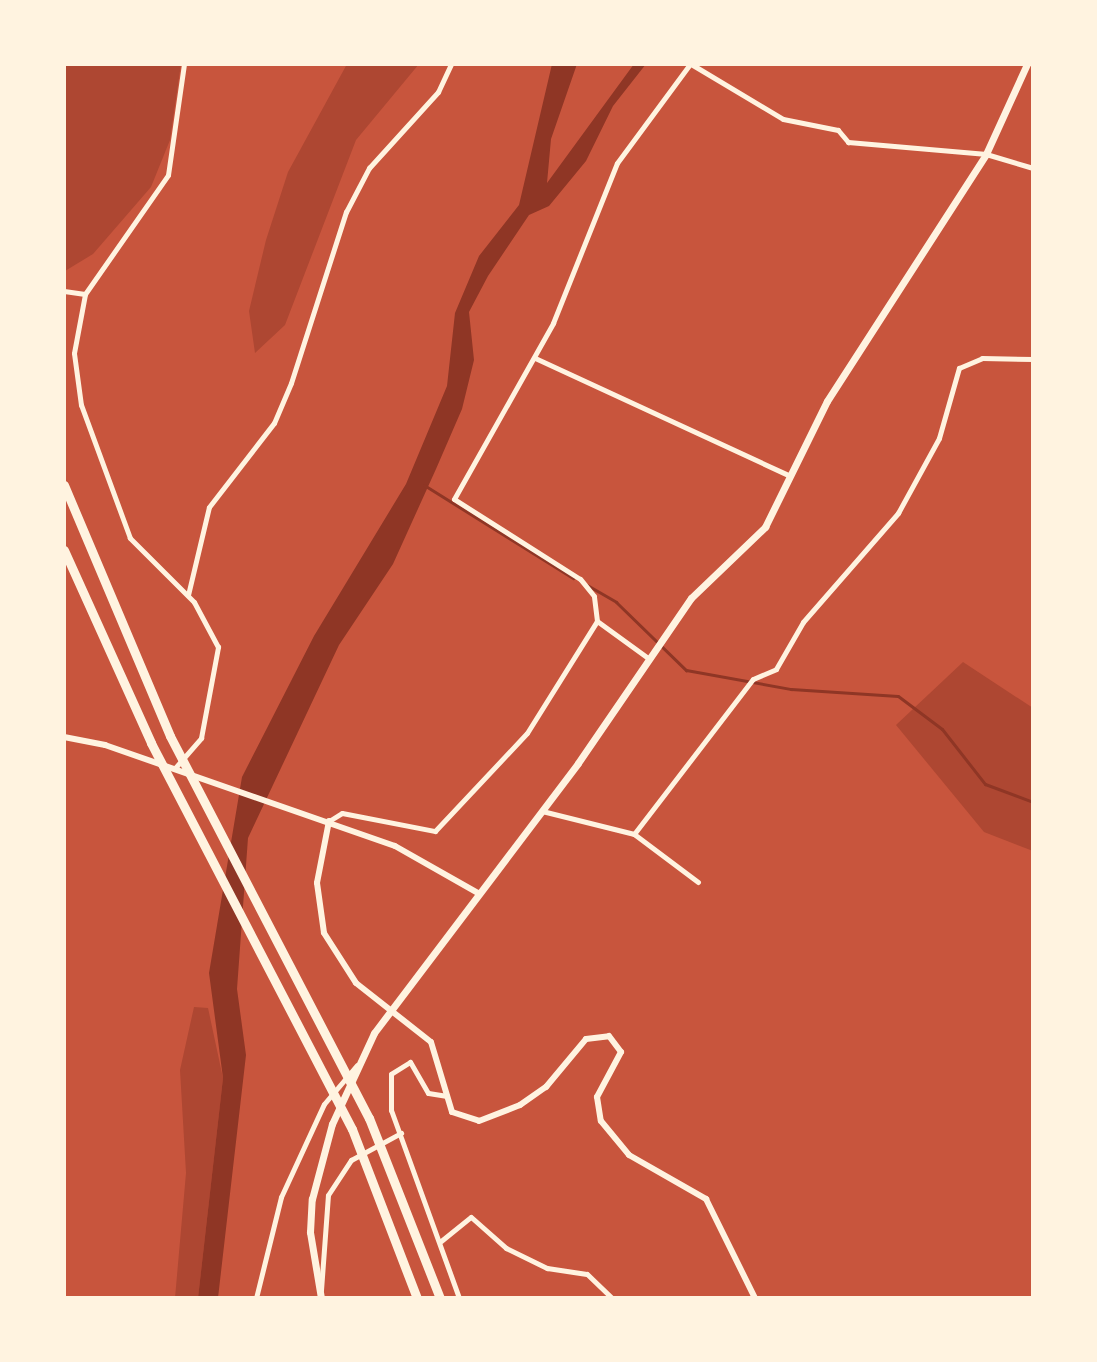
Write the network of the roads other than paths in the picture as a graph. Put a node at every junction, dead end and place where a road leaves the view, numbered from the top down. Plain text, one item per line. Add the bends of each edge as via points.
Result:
1 (184, 64) edge
2 (451, 64) edge
3 (690, 64) edge
4 (1027, 64) edge
5 (986, 154) junction
6 (1033, 168) edge
7 (64, 291) edge
8 (85, 294) junction
9 (535, 358) junction
10 (1033, 359) edge
11 (791, 476) junction
12 (64, 485) edge
13 (64, 550) edge
14 (188, 595) junction
15 (597, 621) junction
16 (648, 658) junction
17 (64, 737) edge
18 (175, 768) junction
19 (541, 811) junction
20 (329, 821) junction
21 (634, 834) junction
22 (698, 882) dead end
23 (478, 893) junction
24 (389, 1010) junction
25 (359, 1063) junction
26 (447, 1096) junction
27 (401, 1133) junction
28 (441, 1241) junction
29 (321, 1296) edge
30 (256, 1298) edge
31 (417, 1298) edge
32 (440, 1298) edge
33 (459, 1298) edge
34 (612, 1298) edge
35 (755, 1298) edge

1 - 8 street via 168,175
2 - 14 street via 438,92 369,168 346,212 291,383 274,423 209,507
3 - 5 street via 783,119 838,130 848,142
3 - 9 street via 617,163
4 - 5 main road
5 - 6 street
5 - 11 main road via 827,401
7 - 8 street
8 - 14 street via 74,366 86,420 130,538
9 - 11 street
9 - 15 street via 454,499 580,579 594,596
10 - 21 street via 982,358 959,368 939,438 898,513 803,622 776,669 752,680
11 - 16 main road via 765,527 704,581
12 - 32 highway via 140,672 391,1170
13 - 31 highway via 120,679 377,1190
14 - 18 street via 219,652 201,738
15 - 16 street
15 - 20 street via 527,733 435,831 342,813
16 - 19 main road
17 - 18 street
18 - 20 street
19 - 21 street
19 - 23 main road
20 - 23 street via 409,852
20 - 24 street via 317,883 324,933 346,972
21 - 22 street
23 - 24 main road
24 - 25 main road
24 - 26 street via 431,1042
25 - 29 main road via 326,1141 312,1199
25 - 30 street via 324,1104 281,1197
26 - 27 street via 424,1089 414,1064 398,1063 388,1091
26 - 35 street via 457,1116 485,1120 542,1092 586,1039 609,1036 621,1052 597,1097 601,1121 629,1155 706,1199
27 - 28 street
27 - 29 street via 351,1160 328,1195
28 - 33 street
28 - 34 street via 471,1217 506,1248 547,1268 587,1274

